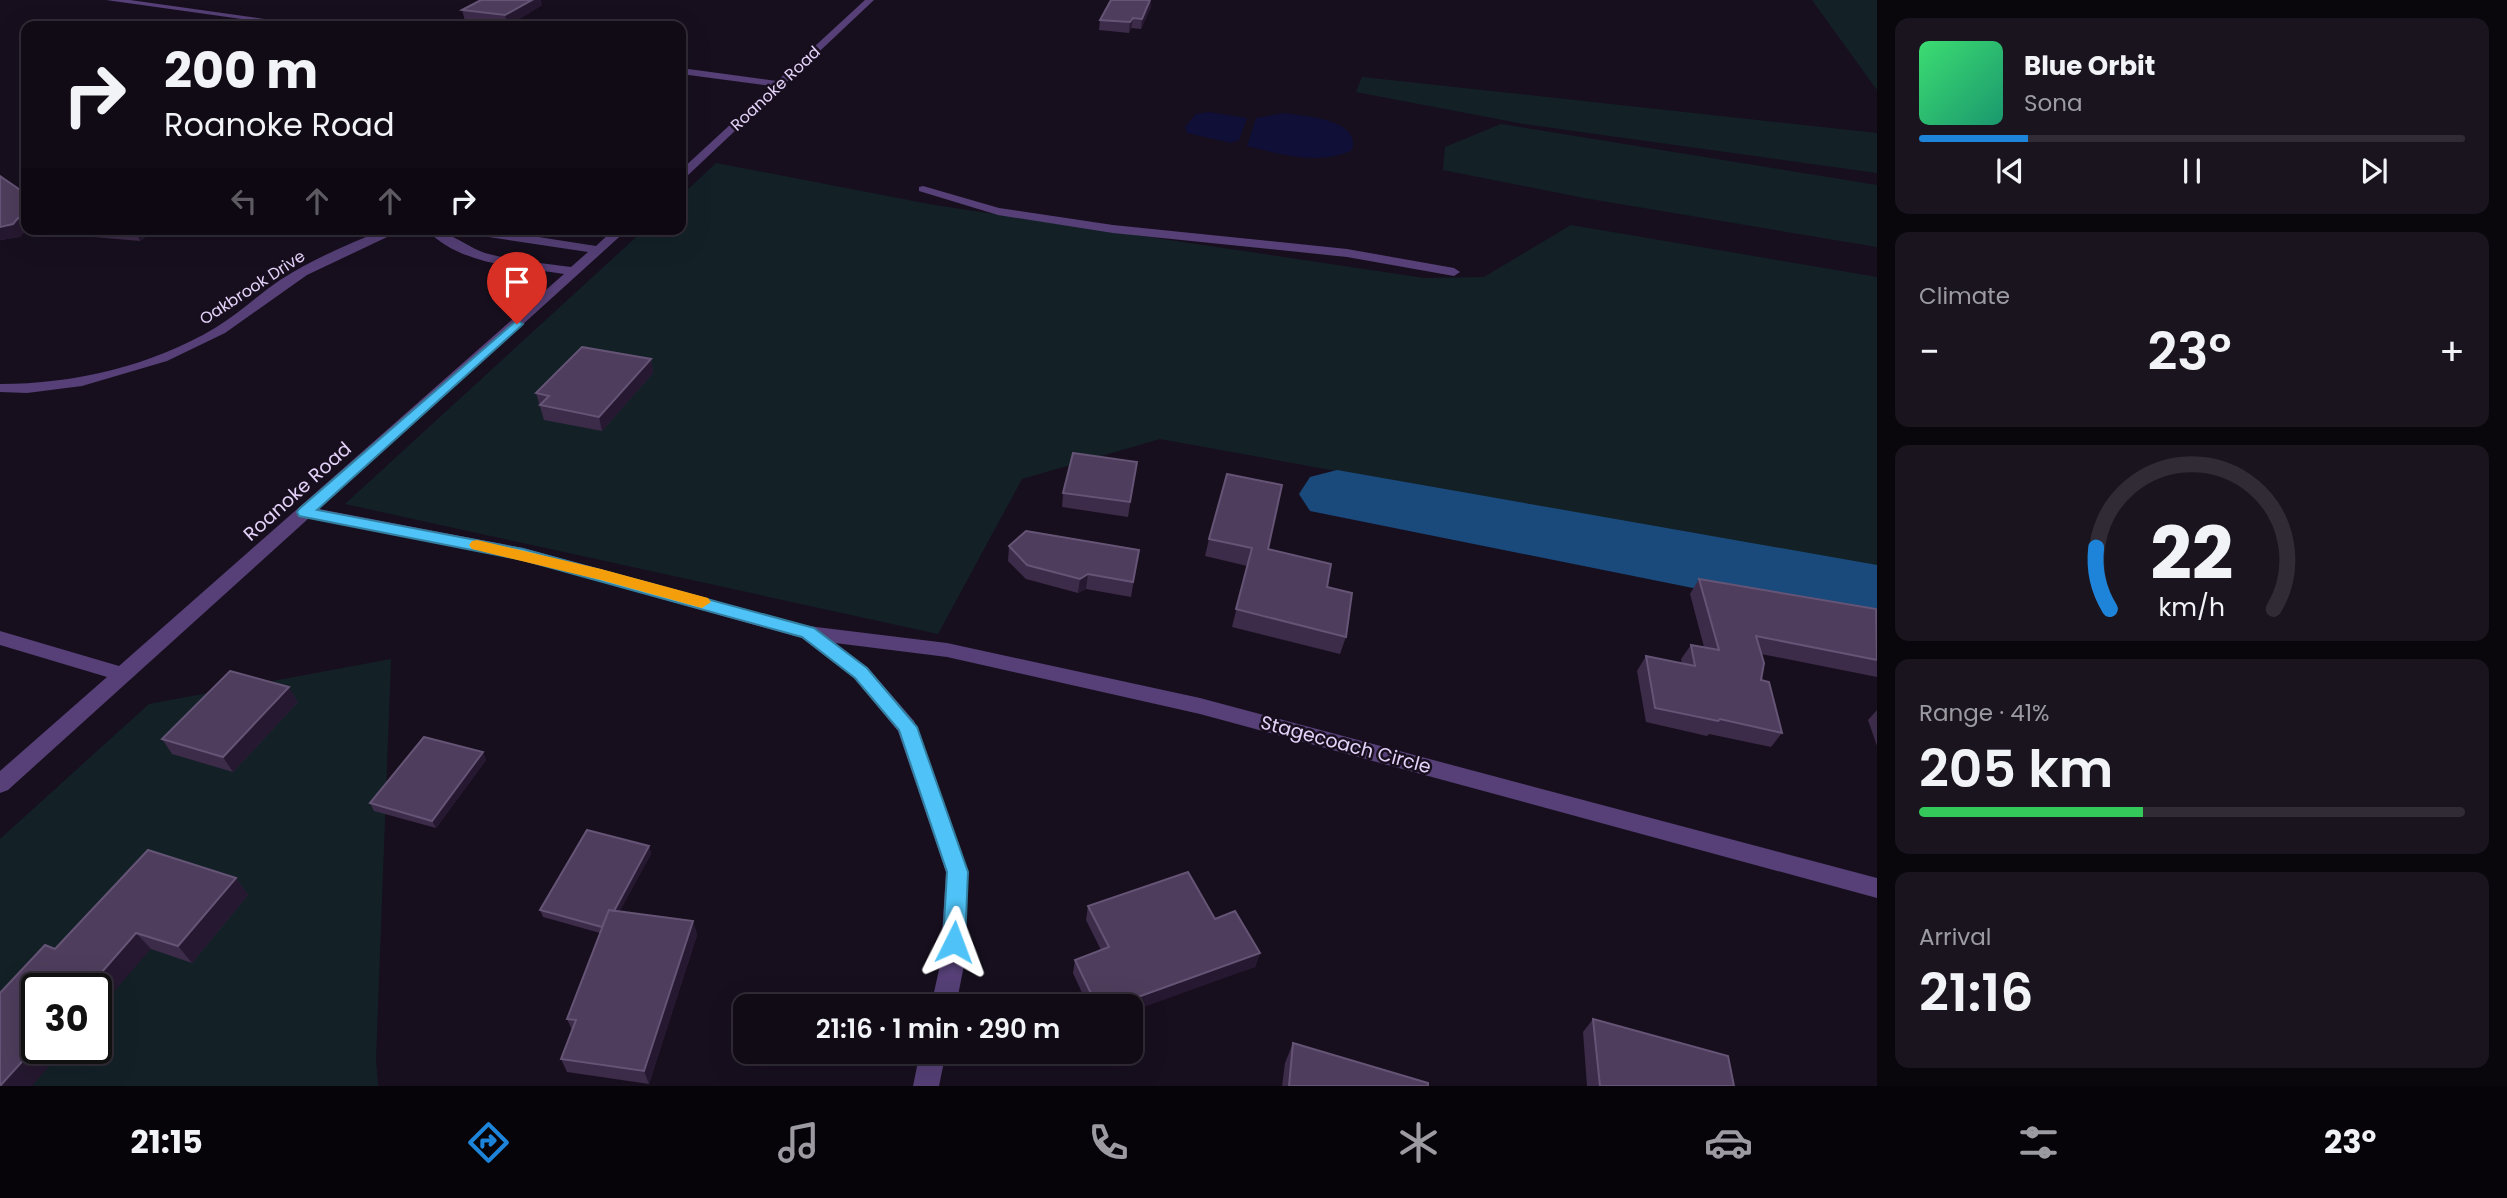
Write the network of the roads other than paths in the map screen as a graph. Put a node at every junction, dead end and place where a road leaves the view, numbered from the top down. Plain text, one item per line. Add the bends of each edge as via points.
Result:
1 (110, 0) edge
2 (870, 0) edge
3 (272, 21) edge
4 (686, 72) edge
5 (779, 84) junction
6 (686, 171) edge
7 (923, 189) dead end
8 (383, 235) edge
9 (438, 235) edge
10 (501, 235) edge
11 (615, 235) edge
12 (599, 250) junction
13 (575, 272) junction
14 (1454, 272) dead end
15 (0, 387) edge
16 (304, 512) junction
17 (808, 633) junction
18 (0, 638) edge
19 (121, 674) junction
20 (0, 784) edge
21 (1877, 888) edge
22 (946, 994) edge
23 (931, 1064) edge
24 (926, 1086) edge

1 - 3 street
2 - 5 street, Roanoke Road
4 - 5 street
5 - 6 street, Roanoke Road
7 - 14 street via 998,211 1112,229 1347,253
8 - 15 street, Oakbrook Drive via 296,275 214,334 178,351 72,383
9 - 13 street via 468,253
10 - 12 street
11 - 12 street, Roanoke Road
12 - 13 street, Roanoke Road
13 - 16 street, Roanoke Road
16 - 17 street via 523,554
16 - 19 street, Roanoke Road
17 - 21 street, Stagecoach Circle via 947,650 1200,706
17 - 22 street via 861,673 907,727 957,872 953,965
18 - 19 street
19 - 20 street, Roanoke Road
23 - 24 street

